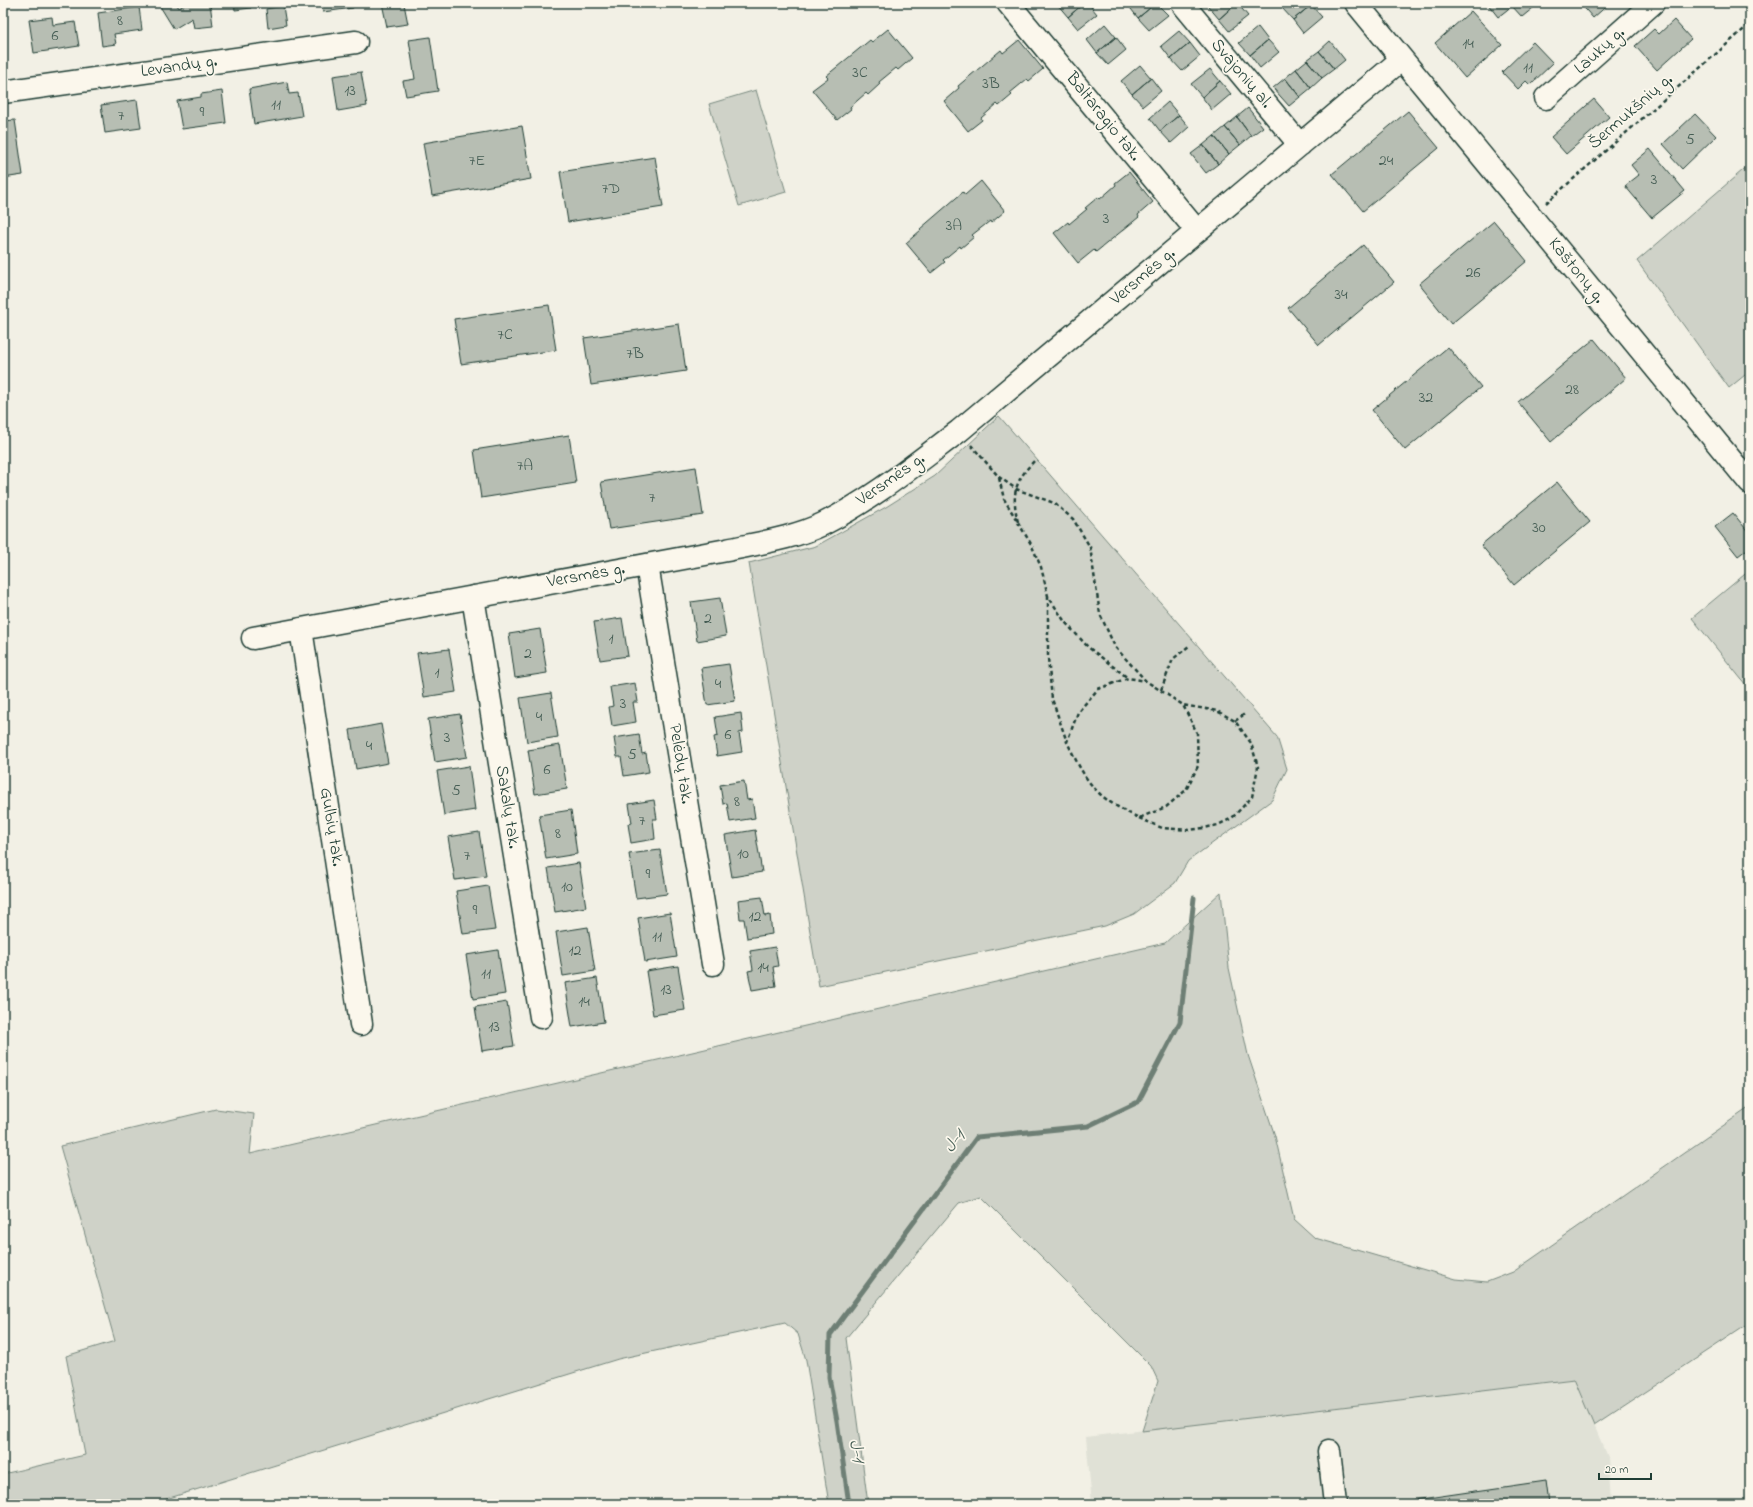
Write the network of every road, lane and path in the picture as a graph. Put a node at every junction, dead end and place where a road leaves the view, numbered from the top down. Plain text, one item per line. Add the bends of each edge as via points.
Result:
1 (1008, 3) edge
2 (1182, 3) edge
3 (1356, 3) edge
4 (1654, 3) edge
5 (1750, 24) edge
6 (356, 42) dead end
7 (1402, 59) junction
8 (3, 92) edge
9 (1546, 98) dead end
10 (1300, 145) junction
11 (1525, 210) junction
12 (1197, 232) junction
13 (959, 431) junction
14 (1035, 460) dead end
15 (999, 477) junction
16 (1750, 483) edge
17 (1016, 489) junction
18 (1019, 526) junction
19 (647, 565) junction
20 (1048, 596) junction
21 (473, 597) junction
22 (301, 630) junction
23 (253, 638) dead end
24 (1189, 646) dead end
25 (1128, 678) junction
26 (1146, 681) junction
27 (1161, 690) junction
28 (1183, 705) junction
29 (1246, 714) dead end
30 (1235, 721) junction
31 (1068, 742) junction
32 (1139, 818) junction
33 (713, 964) dead end
34 (541, 1017) dead end
35 (361, 1024) dead end
36 (1329, 1451) dead end
37 (1335, 1504) edge

1 - 12 street, Baltaragio tak.
2 - 10 street, Svajonių al.
3 - 7 street, Kaštonų g.
4 - 9 street, Laukų g.
5 - 11 path, Šermukšnių g. via 1547,203
6 - 8 street, Levandų g.
7 - 10 street, Versmės g.
7 - 11 street, Kaštonų g.
10 - 12 street, Versmės g.
11 - 16 street, Kaštonų g.
12 - 13 street, Versmės g.
13 - 15 path
13 - 19 street, Versmės g. via 888,486 823,524 780,539
14 - 17 path via 1022,474
15 - 17 path
15 - 18 path via 1004,500
17 - 18 path via 1014,505
17 - 26 path via 1054,503 1073,519 1090,547 1100,614 1116,647
18 - 20 path via 1031,544 1041,567
19 - 21 street, Versmės g.
19 - 33 street, Pelėdų tak.
20 - 25 path via 1065,622 1088,647
20 - 31 path via 1048,658 1052,699
21 - 22 street, Versmės g.
21 - 34 street, Sakalų tak.
22 - 23 street, Versmės g.
22 - 35 street, Gulbių tak.
24 - 27 path via 1173,659
25 - 26 path
25 - 31 path via 1098,689 1078,712
26 - 27 path
27 - 28 path
28 - 30 path via 1217,711
28 - 32 path via 1197,733 1198,766 1186,790 1166,807
29 - 30 path
30 - 32 path via 1251,743 1258,767 1252,797 1241,809 1232,818 1218,825 1190,830 1162,828
31 - 32 path via 1082,770 1099,793
36 - 37 street

